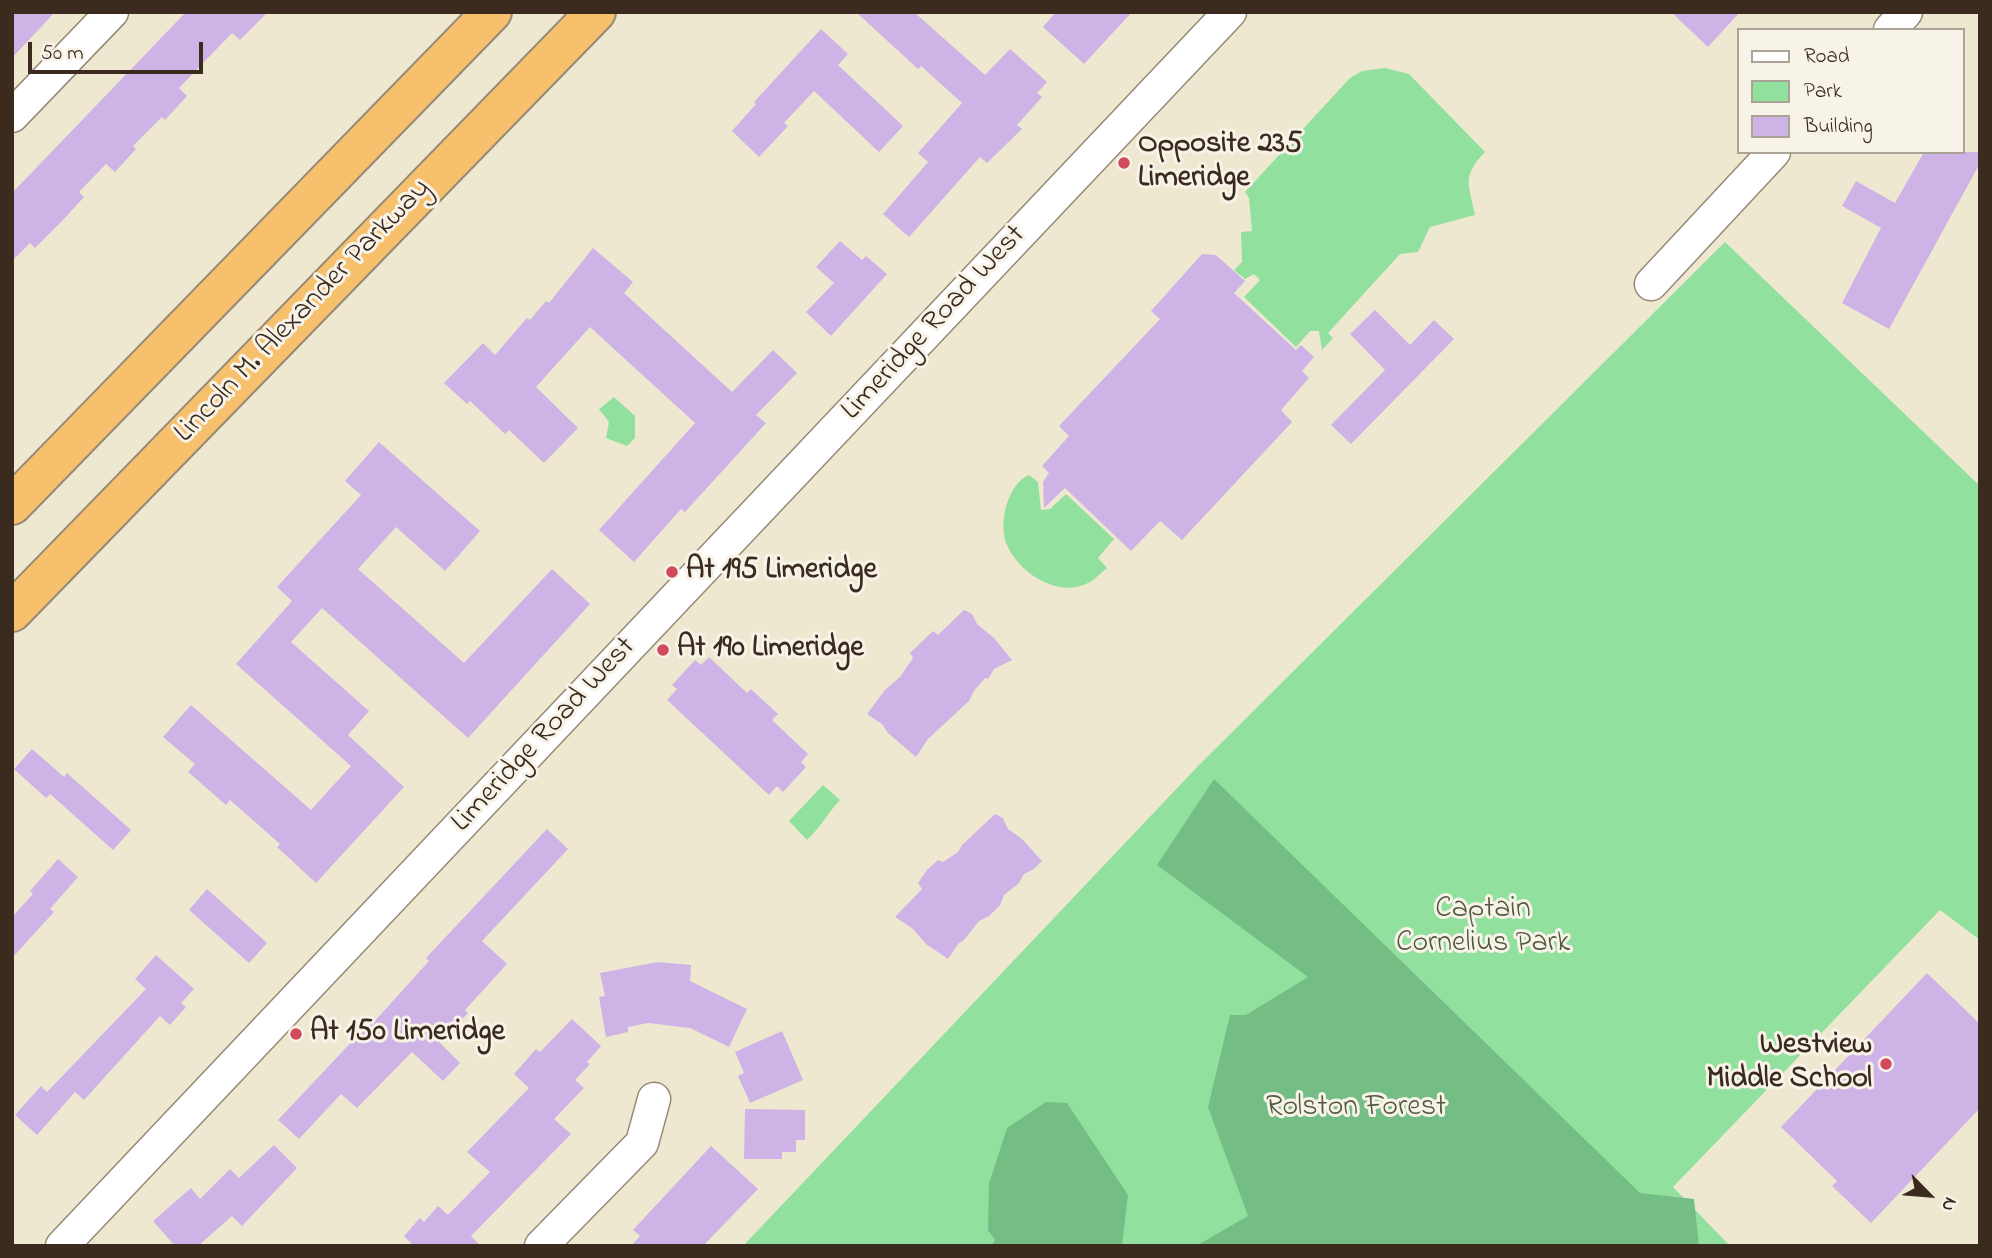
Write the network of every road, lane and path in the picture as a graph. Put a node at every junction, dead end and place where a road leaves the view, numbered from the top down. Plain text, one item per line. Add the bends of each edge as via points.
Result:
1 (113, 12) edge
2 (492, 12) edge
3 (596, 12) edge
4 (1230, 12) edge
5 (1906, 12) edge
6 (1892, 28) edge
7 (12, 116) edge
8 (1772, 154) edge
9 (1651, 284) dead end
10 (12, 505) edge
11 (12, 612) edge
12 (654, 1099) dead end
13 (551, 1242) edge
14 (62, 1246) edge

1 - 7 street
2 - 10 highway
3 - 11 highway, Lincoln M. Alexander Parkway
4 - 14 street, Limeridge Road West
5 - 6 street
8 - 9 street
12 - 13 street via 642,1143

